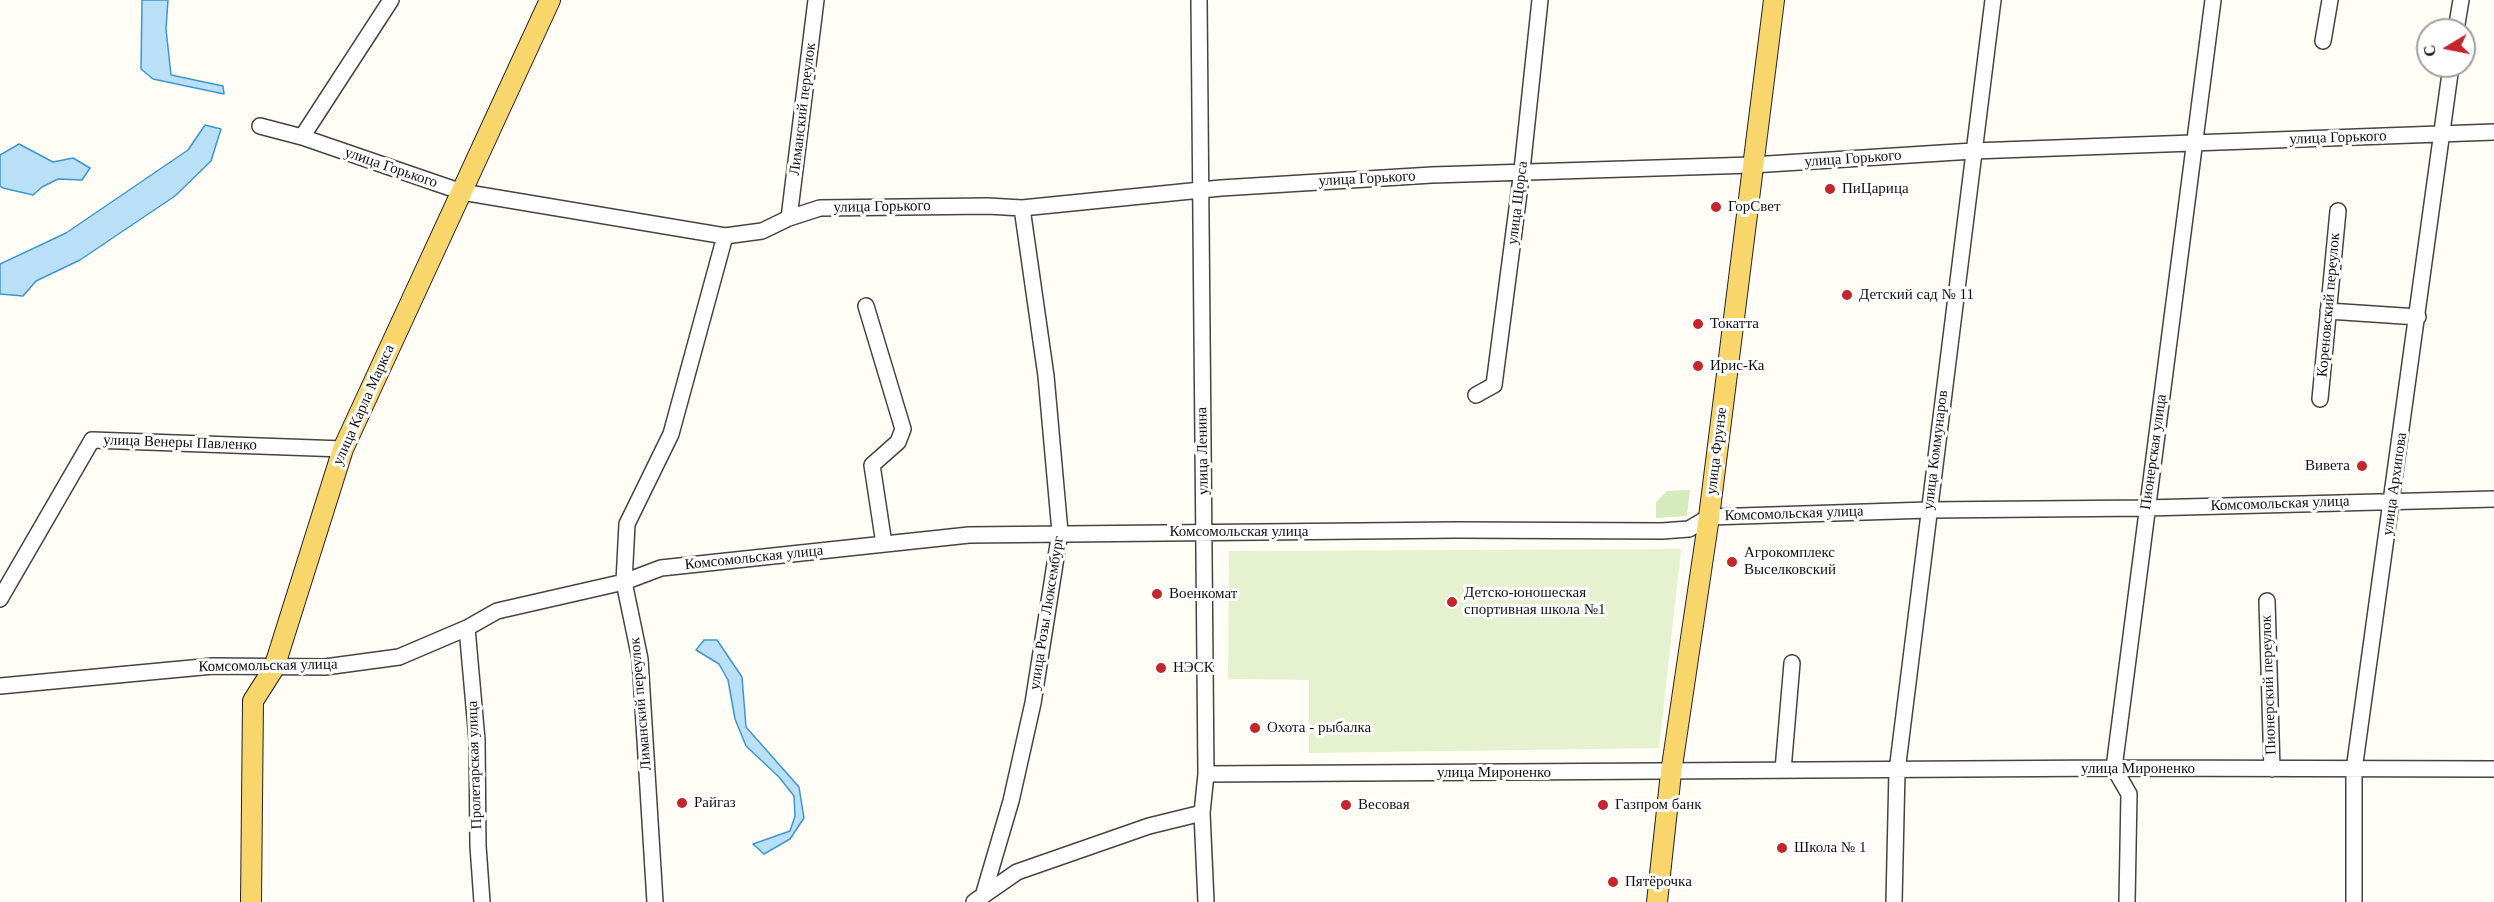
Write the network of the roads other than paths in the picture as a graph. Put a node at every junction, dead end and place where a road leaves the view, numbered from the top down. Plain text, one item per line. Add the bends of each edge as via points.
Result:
1 (391, 0) edge
2 (550, 0) edge
3 (816, 0) edge
4 (1199, 0) edge
5 (1540, 0) edge
6 (1773, 0) edge
7 (1993, 0) edge
8 (2213, 0) edge
9 (2330, 0) edge
10 (2461, 0) edge
11 (2459, 18) edge
12 (2323, 41) dead end
13 (2449, 78) edge
14 (260, 126) dead end
15 (2494, 132) edge
16 (2442, 133) junction
17 (302, 137) junction
18 (2196, 144) junction
19 (1973, 151) junction
20 (1752, 165) junction
21 (1522, 170) junction
22 (1201, 190) junction
23 (462, 192) junction
24 (1022, 208) junction
25 (2338, 211) dead end
26 (789, 218) junction
27 (725, 236) junction
28 (866, 306) dead end
29 (2328, 311) junction
30 (2418, 317) junction
31 (1476, 395) dead end
32 (2320, 399) dead end
33 (343, 449) junction
34 (2494, 499) edge
35 (2393, 500) junction
36 (2146, 508) junction
37 (1928, 510) junction
38 (1709, 517) junction
39 (1060, 532) junction
40 (1204, 533) junction
41 (884, 544) junction
42 (624, 582) junction
43 (0, 599) edge
44 (2267, 602) dead end
45 (467, 628) junction
46 (1792, 663) dead end
47 (274, 668) junction
48 (0, 686) edge
49 (2114, 768) junction
50 (2272, 769) junction
51 (1783, 770) junction
52 (2354, 770) junction
53 (2494, 770) edge
54 (1898, 771) junction
55 (1671, 773) junction
56 (1206, 774) junction
57 (1202, 813) junction
58 (978, 899) edge
59 (251, 902) edge
60 (482, 902) edge
61 (655, 902) edge
62 (1206, 902) edge
63 (1657, 902) edge
64 (1894, 902) edge
65 (2127, 902) edge
66 (2354, 902) edge

1 - 17 street
2 - 23 main road, улица Карла Маркса
3 - 26 street, Лиманский переулок
4 - 22 street, улица Ленина
5 - 21 street, улица Щорса
6 - 20 main road, улица Фрунзе
7 - 19 street, улица Коммунаров
8 - 18 street, Пионерская улица
9 - 12 street
10 - 11 street
13 - 16 street, улица Архипова
14 - 17 street, улица Горького
15 - 16 street, улица Горького
16 - 18 street, улица Горького
16 - 30 street, улица Архипова
17 - 23 street, улица Горького
18 - 19 street, улица Горького
18 - 36 street, Пионерская улица
19 - 20 street, улица Горького
19 - 37 street, улица Коммунаров
20 - 21 street, улица Горького
20 - 38 main road, улица Фрунзе
21 - 22 street, улица Горького
21 - 31 street, улица Щорса via 1494,385
22 - 24 street, улица Горького
22 - 40 street, улица Ленина
23 - 27 street, улица Горького
23 - 33 main road, улица Карла Маркса
24 - 26 street, улица Горького via 820,208
24 - 39 street, улица Розы Люксембург via 1046,376
25 - 29 street, Кореновский переулок
26 - 27 street, улица Горького via 762,231
27 - 42 street, Лиманский переулок via 671,434 627,524
28 - 41 street via 903,429 898,442 872,465
29 - 30 street
29 - 32 street, Кореновский переулок
30 - 35 street, улица Архипова
33 - 43 street, улица Венеры Павленко via 92,440
33 - 47 main road, улица Карла Маркса
34 - 35 street, Комсомольская улица
35 - 36 street, Комсомольская улица
35 - 52 street, улица Архипова
36 - 37 street, Комсомольская улица
36 - 49 street, Пионерская улица
37 - 38 street, Комсомольская улица
37 - 54 street, улица Коммунаров
38 - 40 street, Комсомольская улица via 1689,529 1662,531
38 - 55 main road, улица Фрунзе
39 - 40 street, Комсомольская улица
39 - 41 street, Комсомольская улица via 969,535
39 - 58 street, улица Розы Люксембург via 1033,704 1011,801
40 - 56 street, улица Ленина
41 - 42 street, Комсомольская улица via 661,568
42 - 45 street, Комсомольская улица via 497,611
42 - 61 street, Лиманский переулок via 640,659
44 - 50 street, Пионерский переулок
45 - 47 street, Комсомольская улица via 399,657 324,667
45 - 60 street, Пролетарская улица via 477,740
46 - 51 street
47 - 48 street, Комсомольская улица via 213,666
47 - 59 main road, улица Карла Маркса via 253,701
49 - 50 street, улица Мироненко
49 - 54 street, улица Мироненко
49 - 65 street via 2129,794
50 - 52 street, улица Мироненко
51 - 54 street, улица Мироненко
51 - 55 street, улица Мироненко
52 - 53 street, улица Мироненко
52 - 66 street, улица Архипова
54 - 64 street, улица Коммунаров
55 - 56 street, улица Мироненко
55 - 63 main road, улица Фрунзе
56 - 57 street, улица Ленина
57 - 58 street via 1149,826 1017,872
57 - 62 street, улица Ленина

